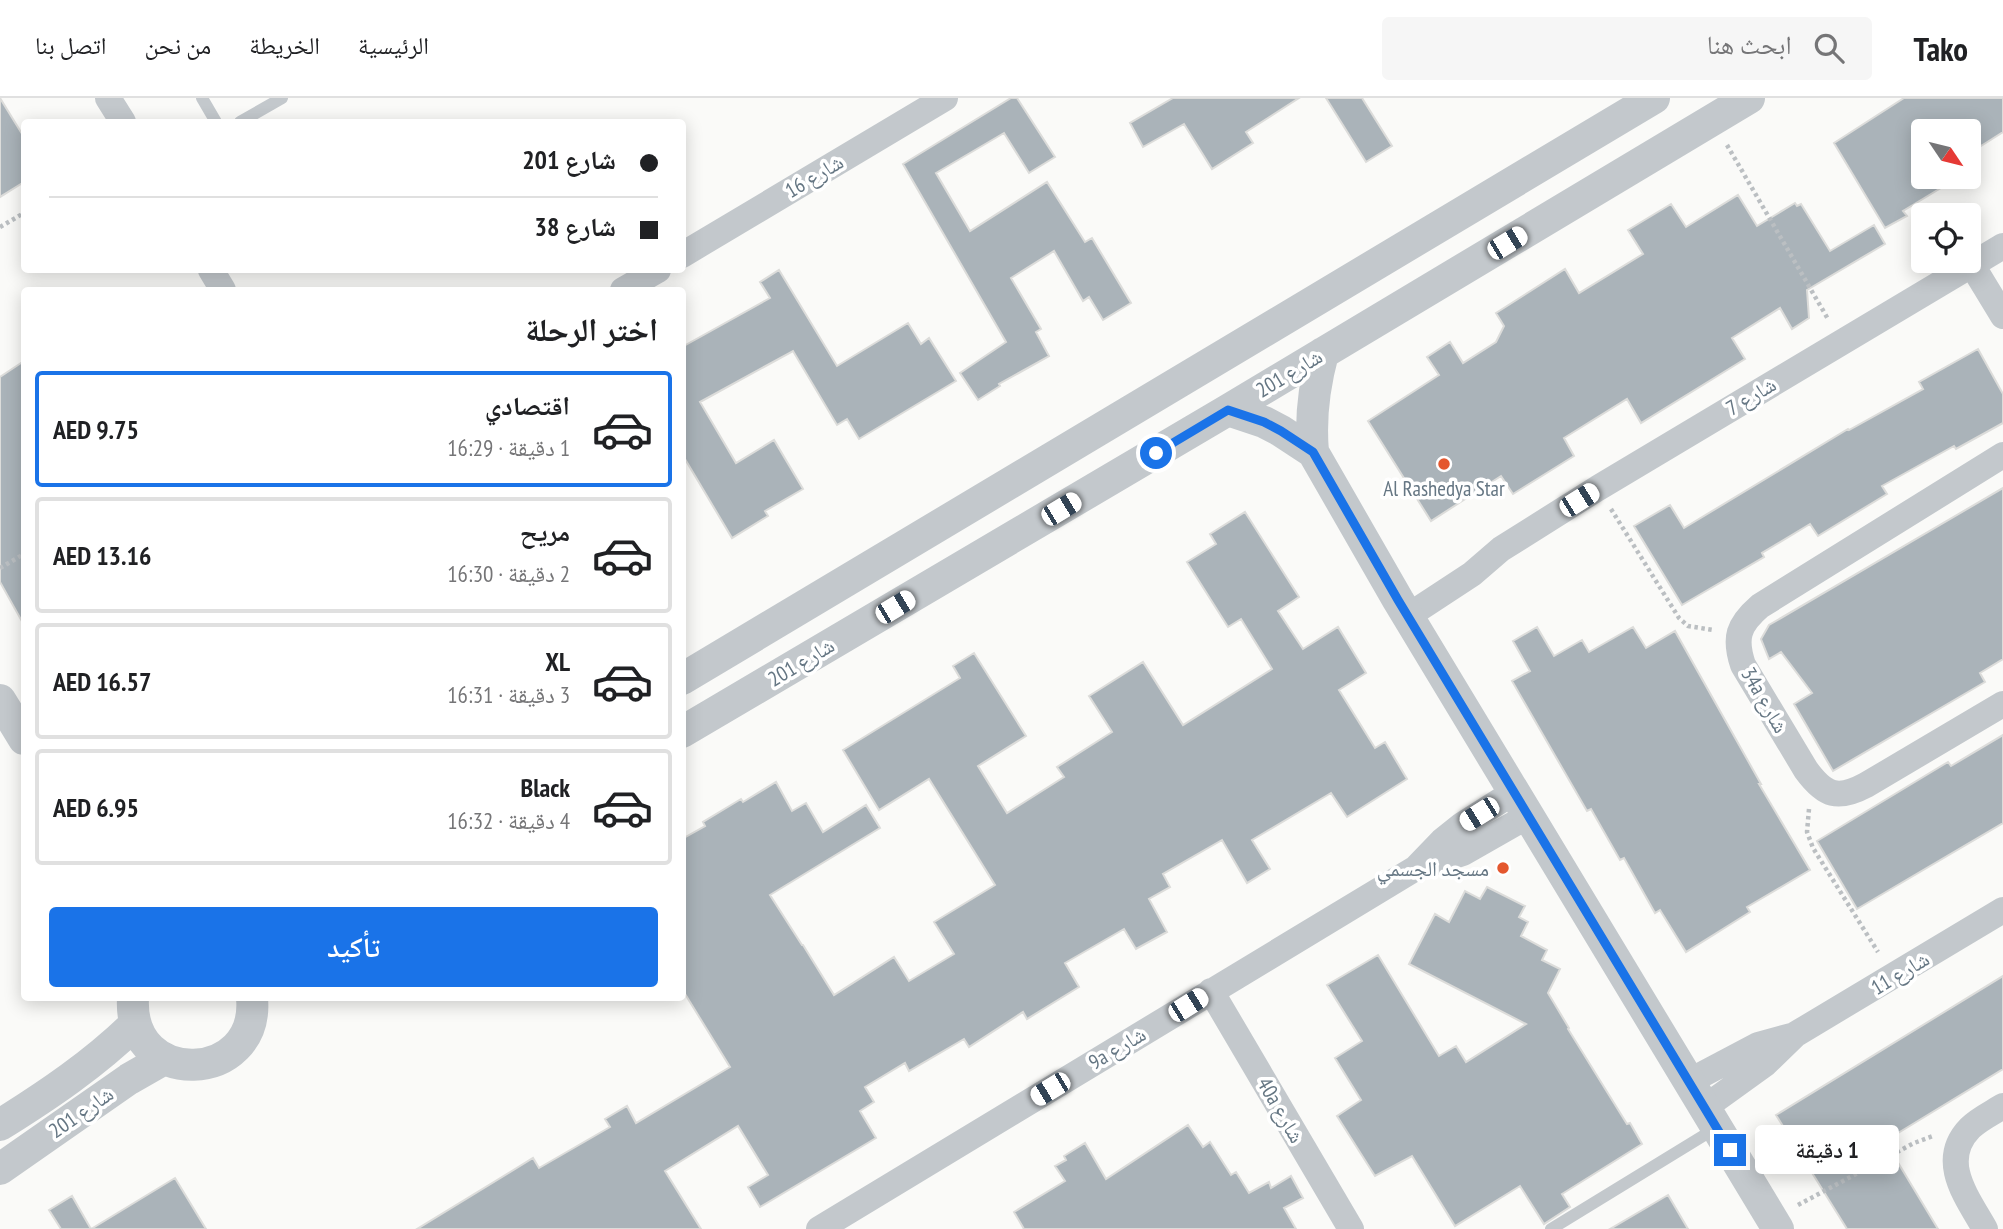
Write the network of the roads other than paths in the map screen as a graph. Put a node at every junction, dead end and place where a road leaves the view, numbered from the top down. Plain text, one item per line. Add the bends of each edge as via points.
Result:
1 (108, 98) edge
2 (202, 98) edge
3 (282, 98) edge
4 (945, 98) edge
5 (1654, 98) edge
6 (1749, 98) edge
7 (120, 119) edge
8 (214, 119) edge
9 (245, 119) edge
10 (2003, 246) edge
11 (686, 253) edge
12 (1981, 259) edge
13 (653, 273) edge
14 (1958, 273) edge
15 (1977, 273) edge
16 (628, 287) edge
17 (2003, 316) edge
18 (1323, 353) junction
19 (1228, 410) junction
20 (1313, 452) junction
21 (2003, 455) edge
22 (1403, 608) junction
23 (686, 677) edge
24 (0, 699) edge
25 (2003, 704) edge
26 (686, 730) edge
27 (21, 734) edge
28 (1521, 804) junction
29 (2003, 910) edge
30 (1211, 991) junction
31 (254, 1001) edge
32 (134, 1011) edge
33 (164, 1059) junction
34 (1703, 1106) junction
35 (2003, 1106) edge
36 (0, 1125) edge
37 (0, 1169) edge
38 (1775, 1224) edge
39 (819, 1229) edge
40 (1351, 1229) edge
41 (1551, 1229) edge
42 (1985, 1229) edge

1 - 7 street
2 - 8 lane
3 - 9 lane
4 - 11 street, شارع 16
5 - 23 street
6 - 18 street, شارع 201
10 - 12 street, شارع 7
13 - 16 street
14 - 22 street, شارع 7 via 1502,549 1466,561
15 - 17 street
18 - 19 street, شارع 201
18 - 20 street via 1312,412
19 - 20 street via 1272,426
19 - 26 street, شارع 201
20 - 22 street
21 - 25 street, 34a شارع via 1760,606 1739,632 1738,649 1806,771 1816,785 1832,793 1850,793
22 - 28 street
24 - 27 street
28 - 30 street, 9a شارع via 1463,853 1416,869
28 - 34 street
29 - 34 street, شارع 11 via 1796,1034 1758,1045
30 - 39 street, 9a شارع
30 - 40 street, 40a شارع
31 - 33 street via 245,1035 219,1059 192,1066
32 - 33 street via 141,1038
32 - 36 street, شارع 201 via 114,1044 71,1079
33 - 37 street, شارع 201
34 - 38 street
34 - 41 lane
35 - 42 street via 1972,1126 1961,1139 1956,1156 1956,1174

